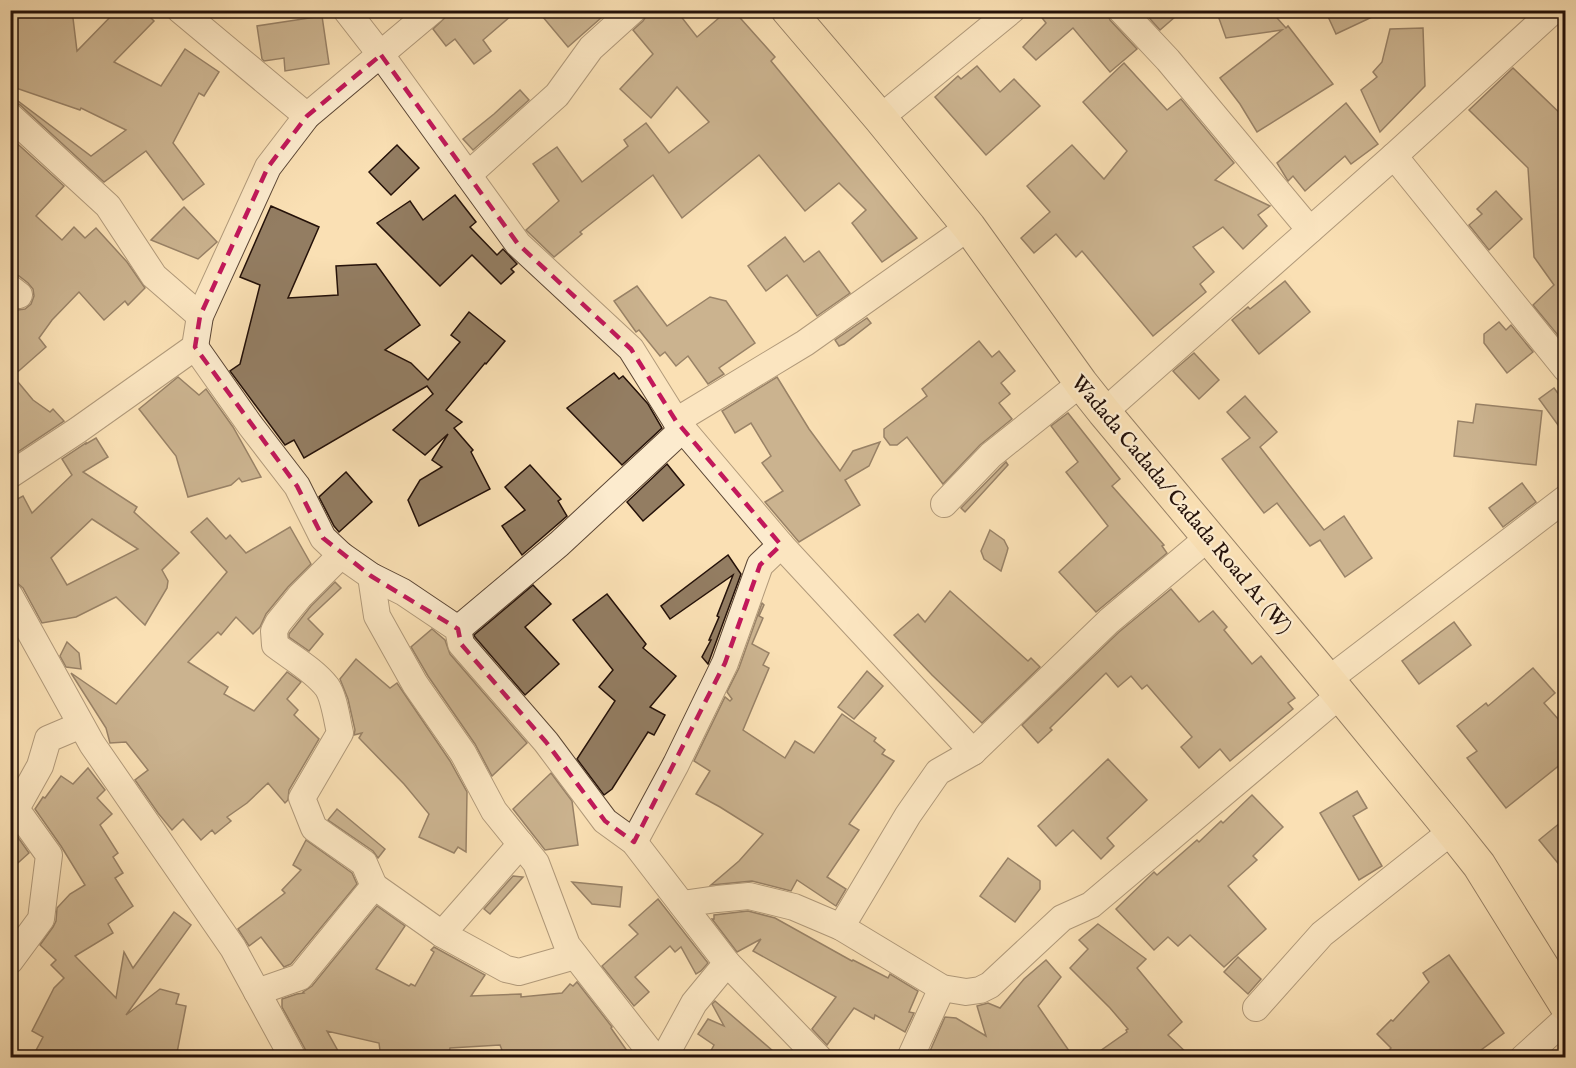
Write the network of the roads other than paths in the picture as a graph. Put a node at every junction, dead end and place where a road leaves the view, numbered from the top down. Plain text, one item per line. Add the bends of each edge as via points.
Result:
1 (180, 10) edge
2 (346, 10) edge
3 (432, 10) edge
4 (633, 10) edge
5 (788, 10) edge
6 (1121, 10) edge
7 (1554, 10) edge
8 (999, 14) edge
9 (381, 55) junction
10 (10, 116) edge
11 (307, 116) junction
12 (880, 118) junction
13 (1394, 156) junction
14 (468, 175) junction
15 (969, 227) junction
16 (1310, 230) junction
17 (200, 316) junction
18 (195, 346) junction
19 (1566, 369) edge
20 (1082, 383) junction
21 (1104, 412) junction
22 (679, 425) junction
23 (10, 475) edge
24 (1566, 498) edge
25 (944, 504) dead end
26 (1209, 537) junction
27 (781, 545) junction
28 (341, 555) junction
29 (371, 576) junction
30 (10, 596) edge
31 (458, 629) junction
32 (1334, 688) junction
33 (81, 725) junction
34 (973, 752) junction
35 (1452, 831) junction
36 (634, 842) junction
37 (521, 844) junction
38 (374, 886) junction
39 (682, 904) junction
40 (841, 927) junction
41 (442, 934) junction
42 (575, 956) junction
43 (10, 961) edge
44 (727, 963) junction
45 (942, 988) junction
46 (257, 992) junction
47 (1566, 1005) edge
48 (1257, 1008) dead end
49 (1566, 1019) edge
50 (292, 1058) edge
51 (655, 1058) edge
52 (664, 1058) edge
53 (819, 1058) edge
54 (910, 1058) edge
55 (1523, 1058) edge

1 - 11 street
2 - 9 street
3 - 9 street
4 - 14 street via 591,48 557,95
5 - 12 main road, Wadada Cadada/ Cadada Road A1 (W)
6 - 16 street via 1168,60
7 - 13 street
8 - 12 street
9 - 11 street
9 - 14 street
10 - 17 street via 108,206 154,276
11 - 17 street via 268,167
12 - 15 main road, Wadada Cadada/ Cadada Road A1 (W)
13 - 16 street
13 - 19 street
14 - 22 street via 518,244 631,349
15 - 20 main road, Wadada Cadada/ Cadada Road A1 (W)
15 - 22 street via 805,343
16 - 21 street
17 - 18 street
18 - 23 street
18 - 28 street via 297,486 323,538
20 - 21 main road, Wadada Cadada/ Cadada Road A1 (W)
20 - 25 street via 991,455
21 - 26 main road, Wadada Cadada/ Cadada Road A1 (W)
22 - 27 street
22 - 31 street via 559,544
24 - 32 street
26 - 32 main road, Wadada Cadada/ Cadada Road A1 (W)
26 - 34 street via 1109,621
27 - 34 street
27 - 36 street via 760,566 725,663
28 - 29 street
28 - 38 street via 278,623 275,645 328,688 340,733 302,798 314,828 364,863
29 - 31 street
29 - 37 street via 377,616 415,684 463,753 494,811
30 - 33 street
31 - 36 street via 461,644 546,742 605,821
32 - 35 main road, Wadada Cadada/ Cadada Road A1 (W)
32 - 45 street via 1091,905 1062,918 990,985 966,992
33 - 43 street via 48,739 40,766 16,809 49,855 41,919
33 - 46 street via 233,948
34 - 40 street via 938,772
35 - 47 main road, Wadada Cadada/ Cadada Road A1 (W) via 1479,865
35 - 48 street via 1322,934
36 - 39 street
37 - 41 street
37 - 42 street via 536,863 567,945
38 - 41 street
38 - 46 street via 300,977
39 - 40 street via 749,896 794,907
39 - 44 street
40 - 45 street
41 - 42 street via 506,969 519,972
42 - 51 street
44 - 52 street via 694,1003
44 - 53 street
45 - 54 street
46 - 50 street
49 - 55 street

